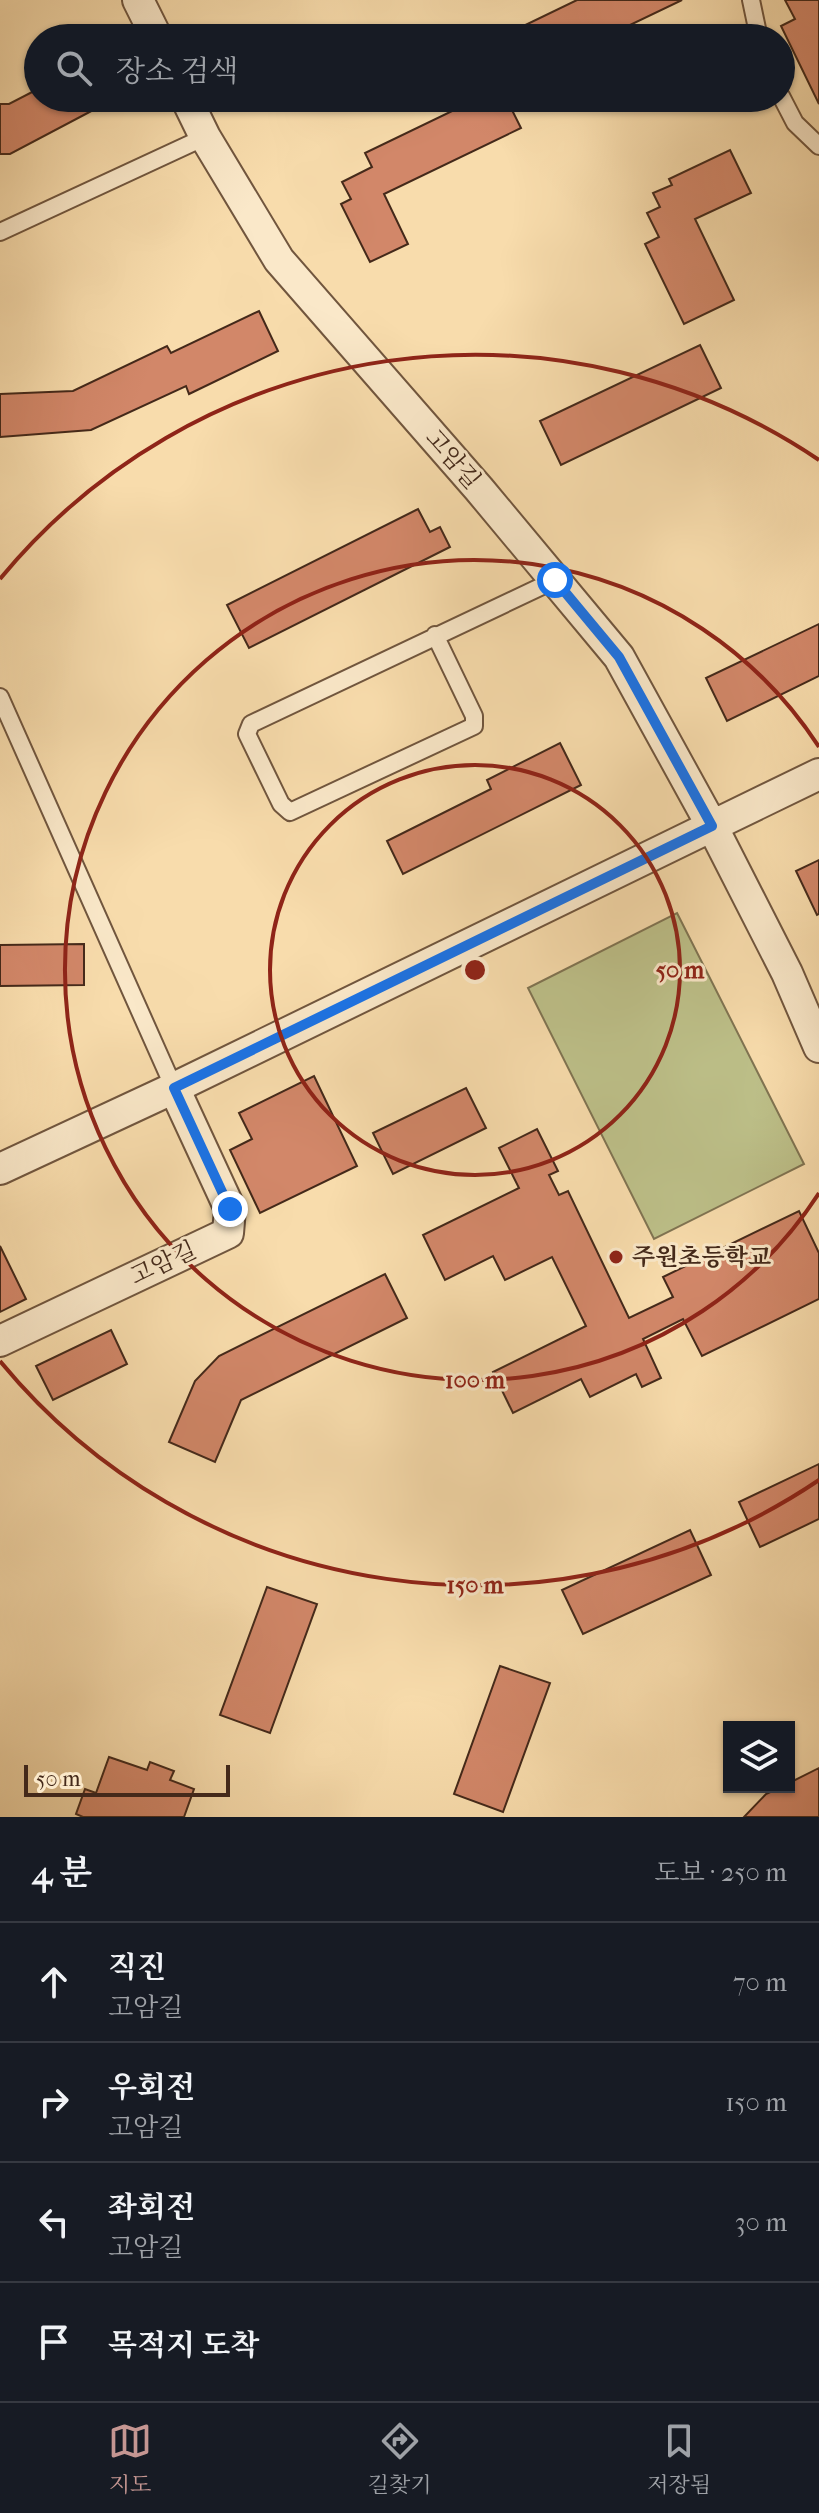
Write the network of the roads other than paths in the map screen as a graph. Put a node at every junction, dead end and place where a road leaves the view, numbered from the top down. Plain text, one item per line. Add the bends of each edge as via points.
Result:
1 (138, 0) edge
2 (751, 0) edge
3 (150, 24) edge
4 (756, 24) edge
5 (193, 112) edge
6 (789, 112) edge
7 (205, 137) junction
8 (819, 146) edge
9 (0, 232) edge
10 (555, 580) junction
11 (435, 635) junction
12 (0, 697) edge
13 (819, 774) edge
14 (712, 826) junction
15 (819, 1047) edge
16 (174, 1088) junction
17 (0, 1169) edge
18 (0, 1341) edge

1 - 3 street
2 - 4 lane
5 - 7 street, 고암길
6 - 8 lane
7 - 9 lane
7 - 10 street, 고암길 via 279,260
10 - 11 lane
10 - 14 street, 고암길 via 619,657
11 - 11 lane via 251,724 247,734 281,804 290,812 474,726
12 - 16 lane
13 - 14 street
14 - 15 street, 고암길
14 - 16 street
16 - 17 street
16 - 18 street, 고암길 via 230,1209 228,1233

